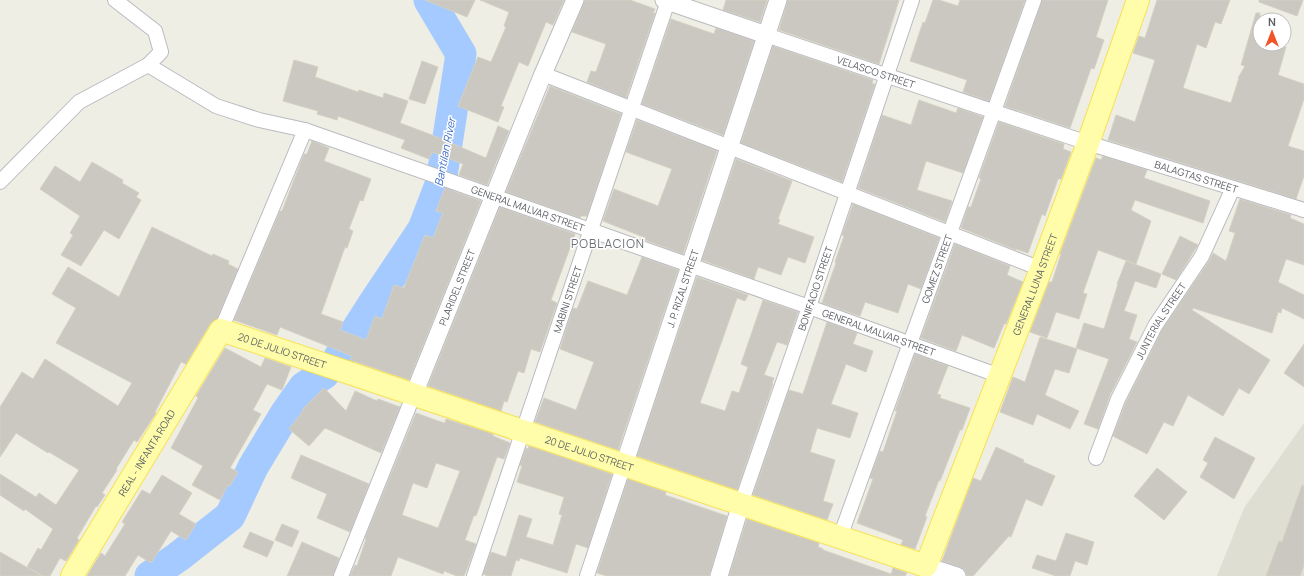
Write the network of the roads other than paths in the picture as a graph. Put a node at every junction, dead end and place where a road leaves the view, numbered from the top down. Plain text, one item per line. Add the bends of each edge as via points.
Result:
1 (116, 0) edge
2 (575, 0) edge
3 (667, 0) edge
4 (778, 0) edge
5 (912, 0) edge
6 (1034, 0) edge
7 (1138, 0) edge
8 (766, 36) junction
9 (148, 65) junction
10 (543, 74) junction
11 (887, 76) junction
12 (631, 109) junction
13 (994, 111) junction
14 (305, 130) junction
15 (1088, 143) junction
16 (729, 147) junction
17 (0, 182) edge
18 (1232, 188) junction
19 (848, 194) junction
20 (494, 196) junction
21 (1304, 210) edge
22 (591, 230) junction
23 (950, 233) junction
24 (690, 265) junction
25 (1041, 269) junction
26 (809, 307) junction
27 (221, 330) junction
28 (910, 343) junction
29 (1000, 376) junction
30 (414, 394) junction
31 (523, 431) junction
32 (1096, 458) dead end
33 (624, 465) junction
34 (741, 504) junction
35 (840, 537) junction
36 (926, 566) junction
37 (72, 576) edge
38 (341, 576) edge
39 (474, 576) edge
40 (588, 576) edge
41 (719, 576) edge
42 (957, 576) edge

1 - 9 street via 155,31 161,52
2 - 10 street, PLARIDEL STREET
3 - 8 street, VELASCO STREET
3 - 12 street, MABINI STREET
4 - 8 street, J. P. RIZAL STREET
5 - 11 street, BONIFACIO STREET
6 - 13 street, GOMEZ STREET
7 - 15 main road, GENERAL LUNA STREET
8 - 11 street, VELASCO STREET
8 - 16 street, J. P. RIZAL STREET
9 - 14 street, GENERAL MALVAR STREET via 216,106 259,120
9 - 17 street via 79,102
10 - 12 street
10 - 20 street, PLARIDEL STREET
11 - 13 street, VELASCO STREET
11 - 19 street, BONIFACIO STREET
12 - 16 street
12 - 22 street, MABINI STREET
13 - 15 street, VELASCO STREET
13 - 23 street, GOMEZ STREET
14 - 20 street, GENERAL MALVAR STREET
14 - 27 street
15 - 18 street, BALAGTAS STREET
15 - 25 main road, GENERAL LUNA STREET
16 - 19 street
16 - 24 street, J. P. RIZAL STREET
18 - 21 street, BALAGTAS STREET
18 - 32 street, JUNTERIAL STREET via 1202,256 1155,326 1118,399
19 - 23 street
19 - 26 street, BONIFACIO STREET
20 - 22 street, GENERAL MALVAR STREET
20 - 30 street, PLARIDEL STREET
22 - 24 street, GENERAL MALVAR STREET
22 - 31 street, MABINI STREET
23 - 25 street
23 - 28 street, GOMEZ STREET
24 - 26 street, GENERAL MALVAR STREET
24 - 33 street, J. P. RIZAL STREET
25 - 29 main road, GENERAL LUNA STREET
26 - 28 street, GENERAL MALVAR STREET
26 - 34 street, BONIFACIO STREET
27 - 30 main road, 20 DE JULIO STREET
27 - 37 main road, REAL - INFANTA ROAD
28 - 29 street, GENERAL MALVAR STREET
28 - 35 street, GOMEZ STREET
29 - 36 main road, GENERAL LUNA STREET
30 - 31 main road, 20 DE JULIO STREET
30 - 38 street, PLARIDEL STREET
31 - 33 main road, 20 DE JULIO STREET
31 - 39 street, MABINI STREET
33 - 34 main road, 20 DE JULIO STREET
33 - 40 street, J. P. RIZAL STREET
34 - 35 main road, 20 DE JULIO STREET
34 - 41 street, BONIFACIO STREET
35 - 36 main road, 20 DE JULIO STREET
36 - 42 street, 20 DE JULIO STREET

